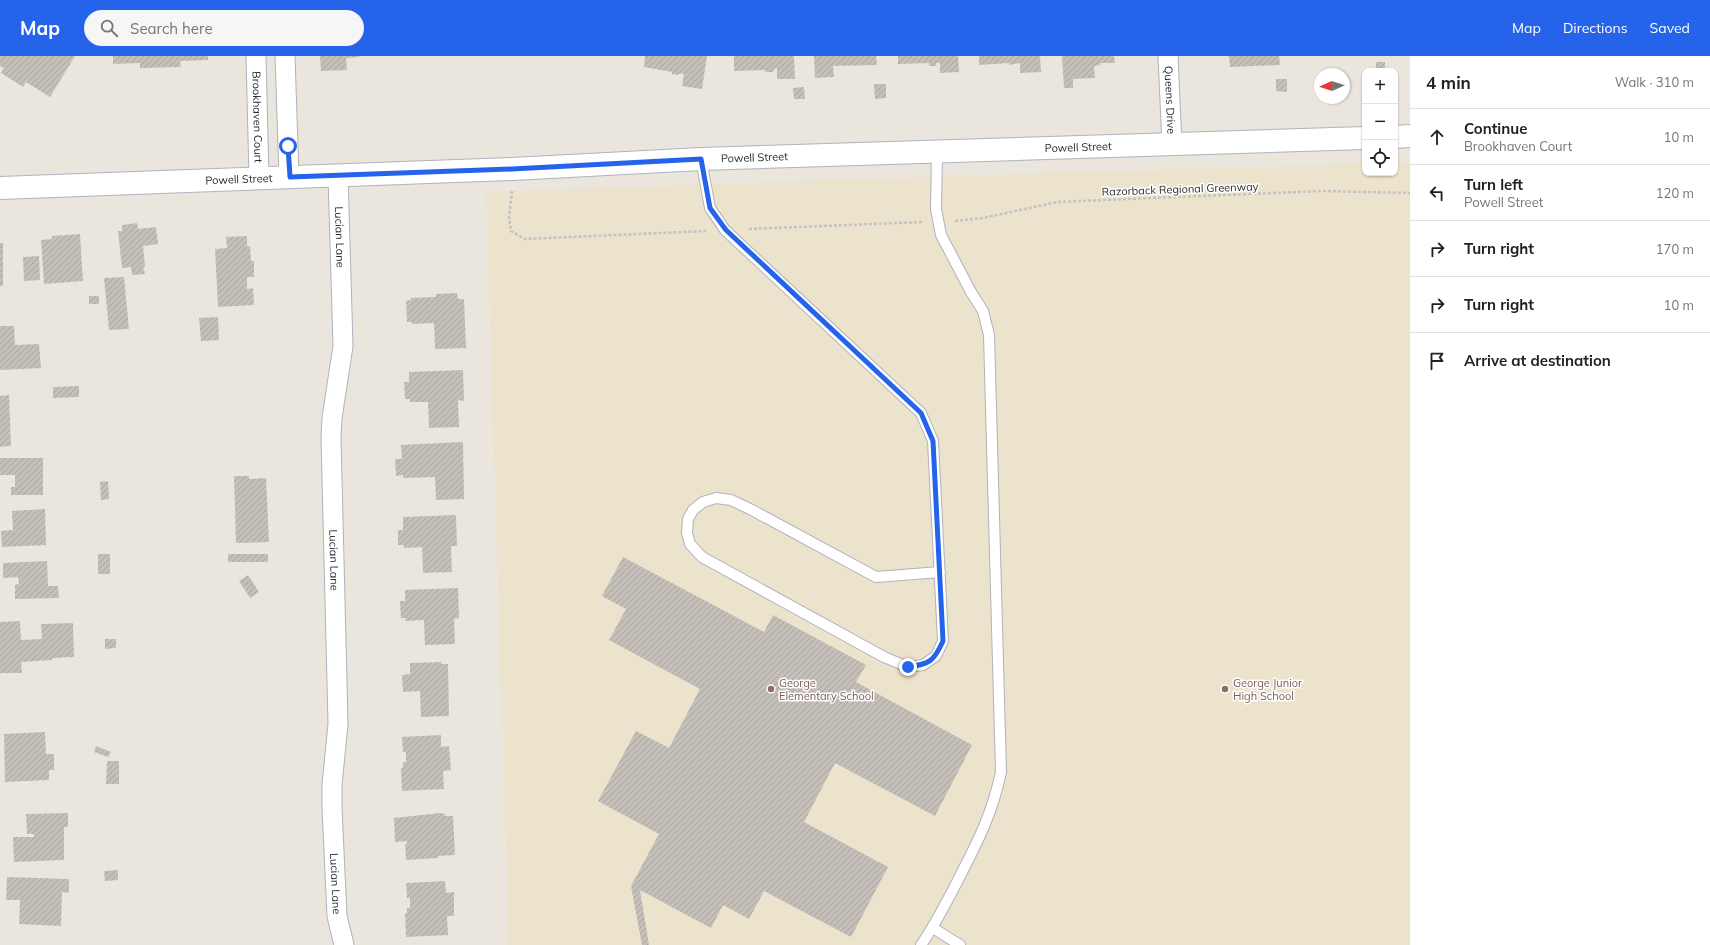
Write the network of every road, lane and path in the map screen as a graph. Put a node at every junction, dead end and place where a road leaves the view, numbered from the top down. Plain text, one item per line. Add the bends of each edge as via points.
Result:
1 (256, 56) edge
2 (285, 56) edge
3 (1168, 56) edge
4 (1410, 136) edge
5 (1398, 137) edge
6 (1362, 138) edge
7 (1172, 145) junction
8 (937, 152) junction
9 (701, 159) junction
10 (338, 175) junction
11 (290, 177) junction
12 (259, 178) junction
13 (512, 185) dead end
14 (0, 188) edge
15 (1410, 193) edge
16 (952, 221) dead end
17 (922, 222) dead end
18 (756, 229) dead end
19 (697, 231) dead end
20 (940, 572) junction
21 (933, 928) junction
22 (344, 945) edge
23 (921, 945) edge
24 (960, 945) edge

1 - 12 street, Brookhaven Court
2 - 11 street
3 - 7 street, Queens Drive
4 - 5 street
6 - 7 street, Powell Street
7 - 8 street, Powell Street
8 - 9 street, Powell Street
8 - 21 lane via 936,209 941,234 983,311 989,335 1001,772 996,798 984,829
9 - 10 street, Powell Street
9 - 20 lane via 710,208 726,230 921,413 933,441
10 - 11 street, Powell Street
10 - 22 street, Lucian Lane via 343,346 331,437 338,724 332,808 336,916
11 - 12 street, Powell Street
12 - 14 street, Powell Street
13 - 19 path via 509,217 511,231 525,238
15 - 16 path, Razorback Regional Greenway via 1321,191 1057,202 983,218
17 - 18 path
20 - 20 lane via 943,641 936,656 923,665 908,667 884,657 702,557 690,544 687,533 688,519 693,510 703,502 716,498 730,500 876,577
21 - 23 lane
21 - 24 lane

